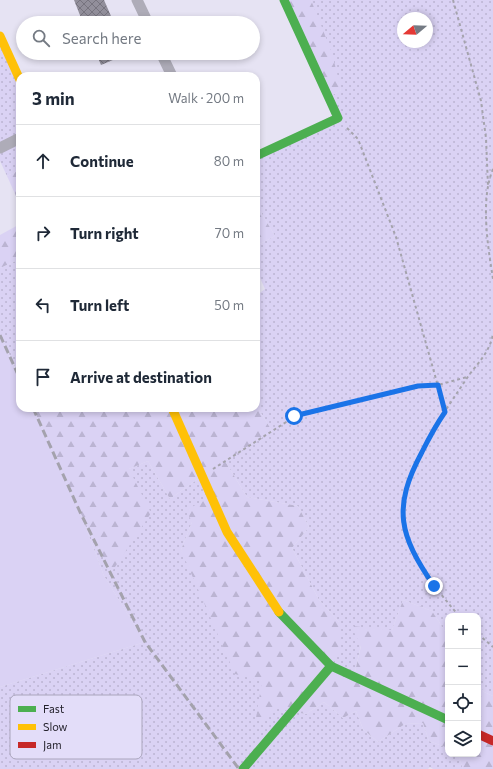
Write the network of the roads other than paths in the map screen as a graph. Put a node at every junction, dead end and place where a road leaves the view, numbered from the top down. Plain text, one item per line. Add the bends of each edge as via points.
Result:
1 (137, 0) edge
2 (284, 0) edge
3 (145, 16) edge
4 (0, 36) edge
5 (164, 60) edge
6 (16, 72) edge
7 (170, 72) edge
8 (16, 140) edge
9 (0, 148) edge
10 (260, 154) edge
11 (174, 412) edge
12 (331, 666) junction
13 (445, 719) edge
14 (481, 735) edge
15 (493, 741) edge
16 (243, 769) edge

1 - 3 street
2 - 10 street via 338,118
4 - 6 street
5 - 7 street
8 - 9 street
11 - 12 street via 227,532 280,613
12 - 13 street
12 - 16 street
14 - 15 street

